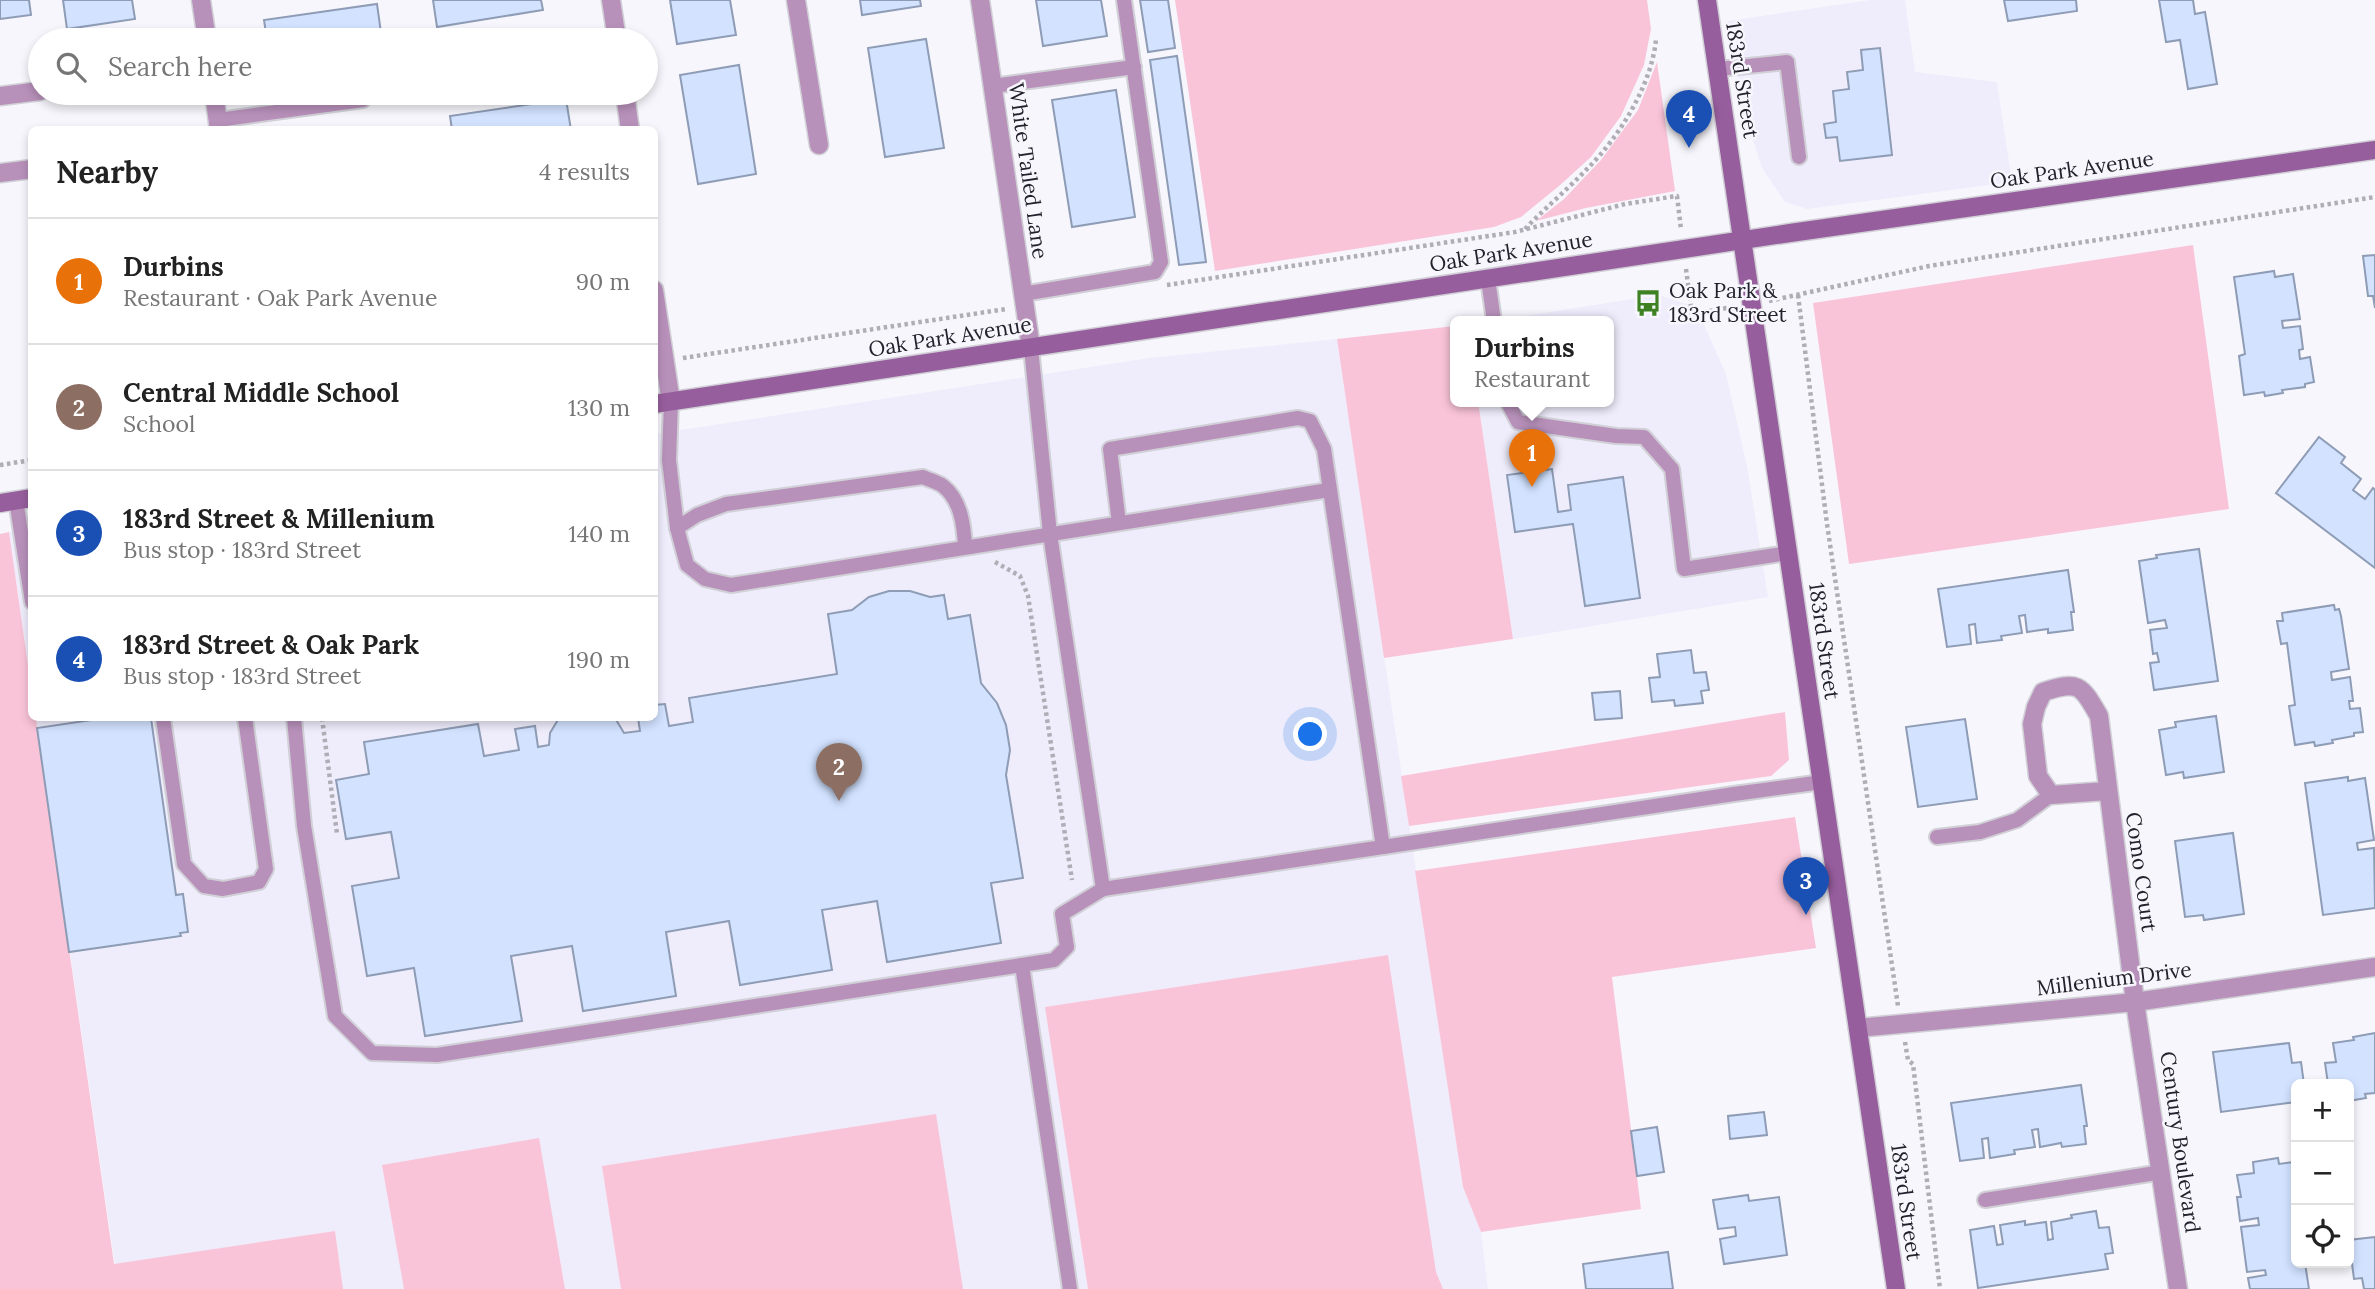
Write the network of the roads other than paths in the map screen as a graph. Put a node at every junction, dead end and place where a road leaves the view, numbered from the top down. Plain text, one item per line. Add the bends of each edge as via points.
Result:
1 (201, 0) edge
2 (611, 0) edge
3 (796, 0) edge
4 (980, 0) edge
5 (1125, 0) edge
6 (1707, 0) edge
7 (205, 28) edge
8 (615, 28) edge
9 (1134, 66) junction
10 (1718, 69) junction
11 (993, 86) junction
12 (28, 92) edge
13 (0, 96) edge
14 (216, 105) edge
15 (334, 105) edge
16 (627, 105) edge
17 (218, 125) edge
18 (629, 126) edge
19 (819, 145) dead end
20 (2375, 150) edge
21 (1799, 157) dead end
22 (28, 170) edge
23 (0, 173) edge
24 (1744, 240) junction
25 (1488, 279) junction
26 (1023, 294) junction
27 (1493, 316) edge
28 (658, 333) edge
29 (1031, 348) junction
30 (663, 403) edge
31 (1510, 407) edge
32 (1329, 490) junction
33 (16, 500) edge
34 (1119, 523) junction
35 (677, 528) junction
36 (1050, 534) junction
37 (965, 547) junction
38 (1788, 553) junction
39 (28, 576) edge
40 (163, 721) edge
41 (245, 721) edge
42 (294, 721) edge
43 (1822, 782) junction
44 (2107, 791) junction
45 (2051, 795) junction
46 (1937, 837) dead end
47 (1383, 847) junction
48 (1104, 889) junction
49 (1022, 965) junction
50 (2375, 967) edge
51 (2136, 1002) junction
52 (1858, 1028) junction
53 (2162, 1172) junction
54 (1985, 1200) dead end
55 (1070, 1289) edge
56 (1896, 1289) edge
57 (2178, 1289) edge

1 - 7 street
2 - 8 street
3 - 19 street
4 - 11 street, White Tailed Lane
5 - 9 lane
6 - 10 street, 183rd Street
9 - 11 lane
9 - 26 lane via 1161,262 1155,272
10 - 21 lane via 1787,62
10 - 24 street, 183rd Street
11 - 26 street, White Tailed Lane
12 - 13 street
14 - 17 street
15 - 17 lane
16 - 18 street
20 - 24 street, Oak Park Avenue
22 - 23 street
24 - 25 street, Oak Park Avenue
24 - 38 street, 183rd Street
25 - 27 lane
25 - 29 street, Oak Park Avenue
26 - 29 street, White Tailed Lane
28 - 30 street
29 - 30 street, Oak Park Avenue
29 - 36 lane
30 - 35 lane
31 - 38 lane via 1518,422 1644,437 1672,469 1684,569
32 - 34 lane
32 - 34 lane via 1324,449 1310,421 1271,422 1110,449
32 - 47 lane
33 - 39 lane
34 - 36 lane
35 - 37 lane via 687,565 705,579 731,585
35 - 37 lane via 726,504 923,477 943,485 953,498 961,514
36 - 37 lane
36 - 48 lane
38 - 43 street, 183rd Street
40 - 41 lane via 184,864 204,886 223,889 259,883 267,869
42 - 49 lane via 304,826 335,1016 372,1053 437,1055
43 - 47 lane
43 - 52 street, 183rd Street
44 - 45 street, Como Court
44 - 45 street, Como Court via 2099,716 2085,692 2066,685 2043,692 2032,724 2038,776
44 - 51 street, Como Court
45 - 46 lane via 2017,820 1980,832
47 - 48 lane
48 - 49 lane via 1062,914 1067,947 1054,960
49 - 55 lane
50 - 51 street, Millenium Drive
51 - 52 street, Millenium Drive
51 - 53 street, Century Boulevard
52 - 56 street, 183rd Street
53 - 54 lane
53 - 57 street, Century Boulevard

